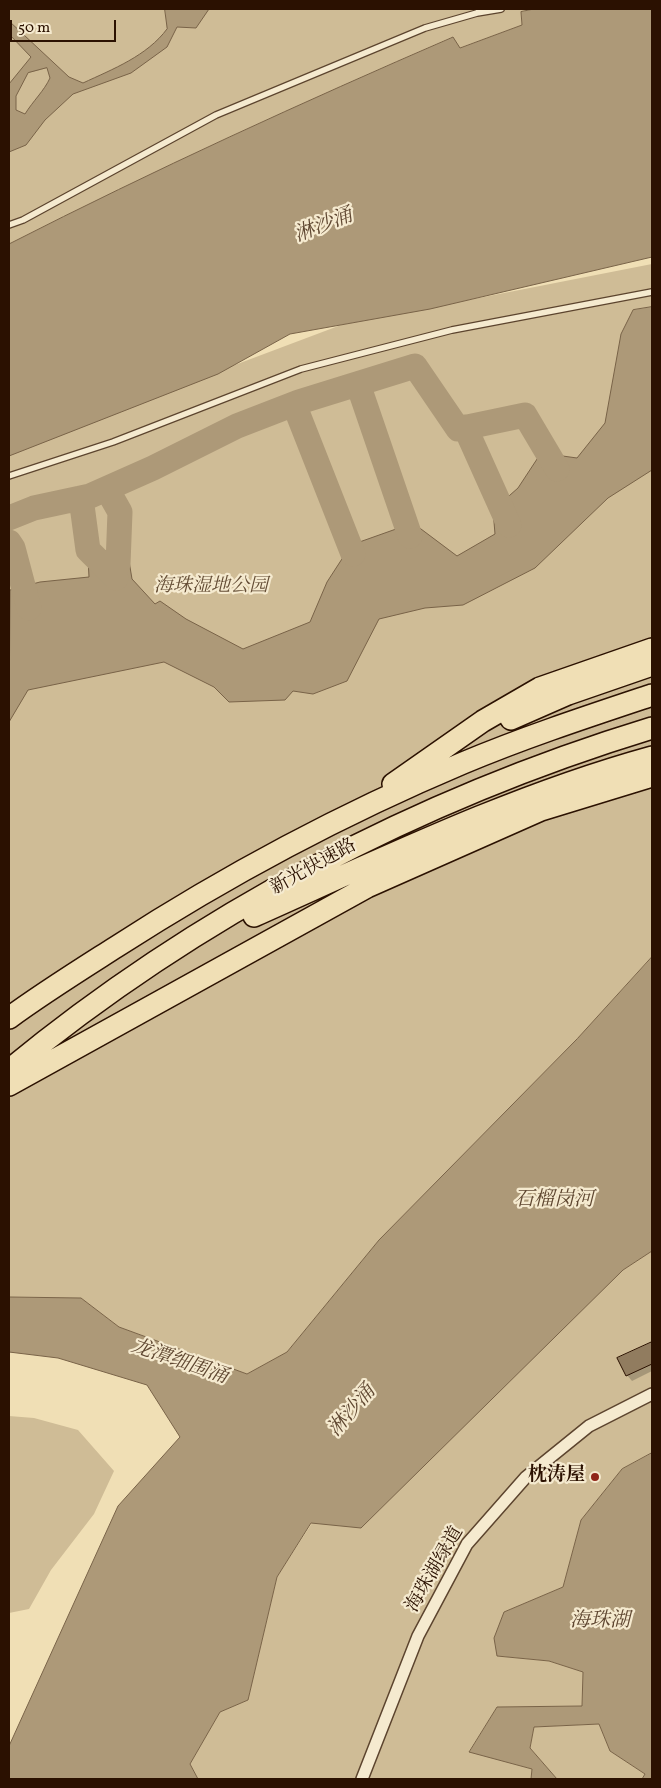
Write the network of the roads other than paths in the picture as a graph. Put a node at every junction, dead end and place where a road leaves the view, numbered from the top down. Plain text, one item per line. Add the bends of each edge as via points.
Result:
1 (501, 9) edge
2 (479, 11) edge
3 (9, 225) edge
4 (652, 292) edge
5 (9, 476) edge
6 (652, 649) edge
7 (652, 665) edge
8 (652, 695) edge
9 (652, 728) edge
10 (652, 757) edge
11 (652, 776) edge
12 (343, 818) junction
13 (176, 950) junction
14 (9, 1018) edge
15 (9, 1070) edge
16 (9, 1085) edge
17 (652, 1394) edge
18 (362, 1779) edge

1 - 2 lane
2 - 3 lane via 425,28 216,115
4 - 5 lane via 452,330 301,369 113,442
6 - 12 highway via 567,677 513,702
7 - 12 highway via 514,717
8 - 12 highway, 新光快速路 via 465,762
9 - 13 highway, 新光快速路 via 586,749 471,793 346,850
10 - 13 highway via 567,784 467,822
11 - 16 highway via 541,810 367,887
12 - 14 highway, 新光快速路 via 194,897
13 - 15 highway, 新光快速路 via 104,998
17 - 18 street, 海珠湖绿道 via 589,1426 526,1477 467,1544 418,1636

